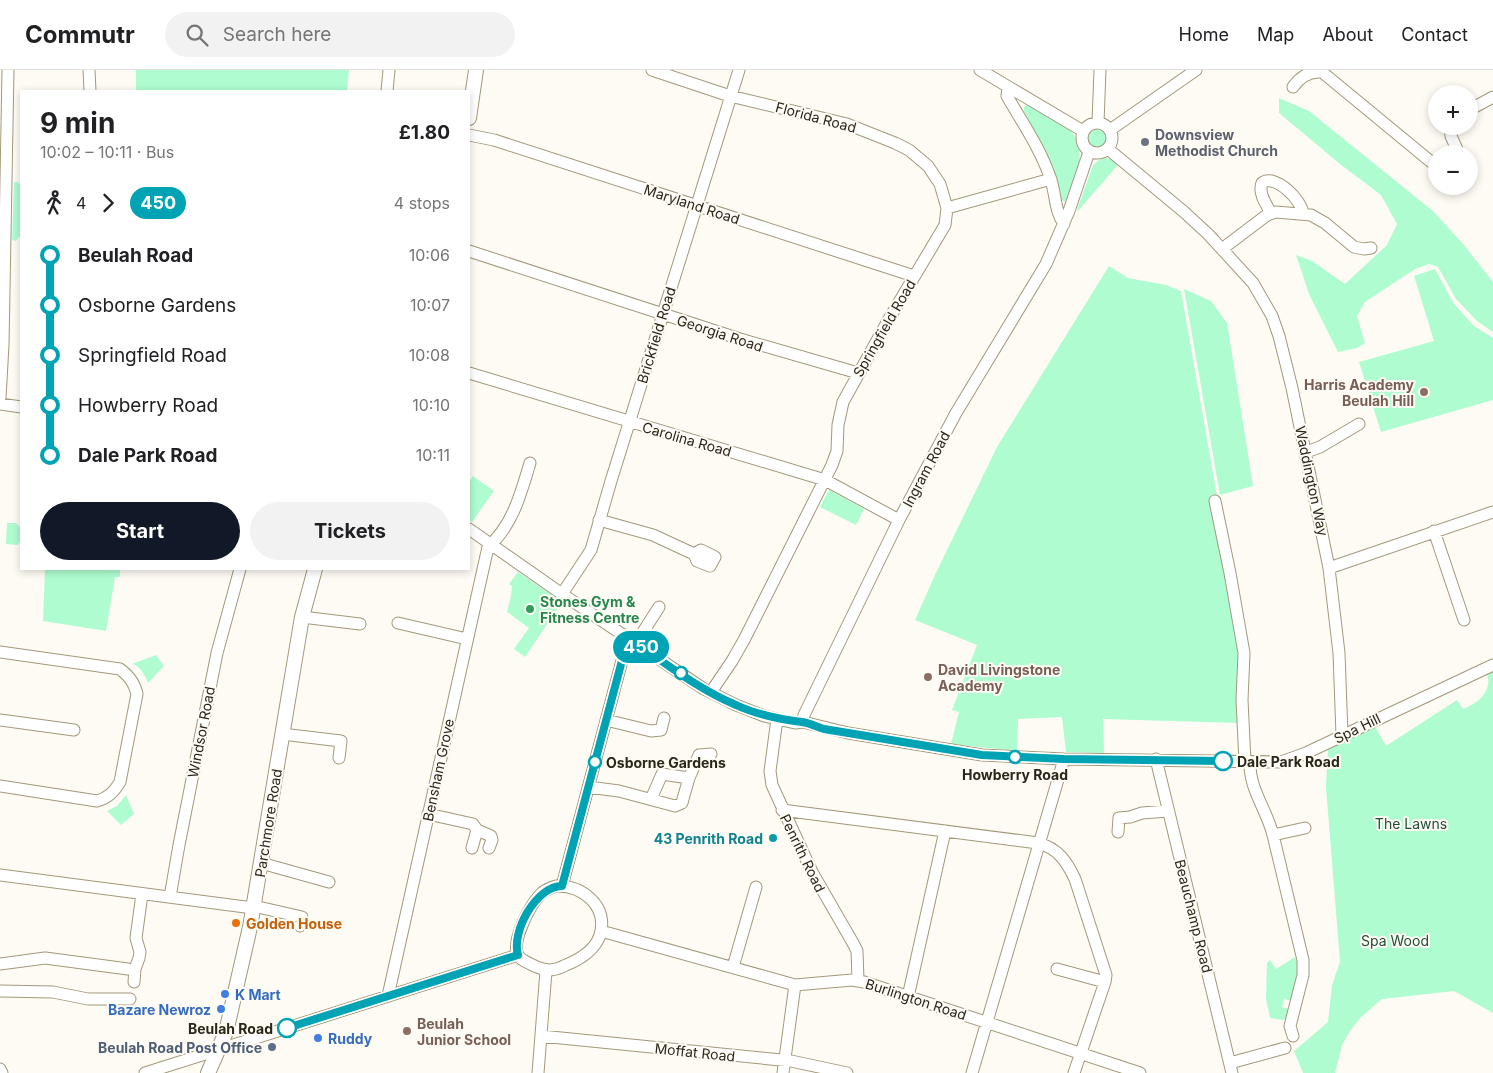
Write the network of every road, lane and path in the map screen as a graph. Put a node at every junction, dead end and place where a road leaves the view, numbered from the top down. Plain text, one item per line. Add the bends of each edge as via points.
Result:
1 (8, 70) edge
2 (89, 70) edge
3 (389, 70) edge
4 (476, 70) edge
5 (652, 70) edge
6 (738, 70) edge
7 (980, 70) edge
8 (1100, 70) edge
9 (1196, 70) edge
10 (1293, 87) dead end
11 (1008, 88) junction
12 (90, 90) edge
13 (387, 90) edge
14 (730, 96) junction
15 (1493, 97) edge
16 (1478, 105) edge
17 (470, 111) edge
18 (1098, 123) junction
19 (1110, 130) junction
20 (1083, 131) junction
21 (470, 135) edge
22 (1108, 149) junction
23 (1089, 152) junction
24 (1428, 159) edge
25 (1051, 179) junction
26 (696, 205) junction
27 (947, 208) junction
28 (1271, 213) junction
29 (1303, 214) junction
30 (1064, 224) junction
31 (1371, 248) dead end
32 (1222, 249) junction
33 (470, 251) edge
34 (914, 276) junction
35 (662, 314) junction
36 (470, 373) edge
37 (858, 373) junction
38 (0, 398) edge
39 (0, 404) edge
40 (20, 407) edge
41 (629, 422) junction
42 (1359, 424) dead end
43 (1306, 452) junction
44 (530, 462) dead end
45 (826, 480) junction
46 (1215, 501) dead end
47 (1493, 512) edge
48 (599, 520) junction
49 (899, 520) junction
50 (470, 530) edge
51 (1434, 531) junction
52 (491, 545) junction
53 (694, 554) dead end
54 (1329, 568) junction
55 (240, 570) edge
56 (315, 570) edge
57 (562, 594) junction
58 (659, 607) dead end
59 (302, 617) junction
60 (1464, 620) dead end
61 (360, 624) dead end
62 (398, 624) dead end
63 (467, 639) junction
64 (632, 641) junction
65 (0, 652) edge
66 (1493, 664) edge
67 (711, 692) junction
68 (664, 718) dead end
69 (777, 718) junction
70 (0, 720) edge
71 (606, 720) junction
72 (803, 722) junction
73 (74, 730) dead end
74 (282, 734) junction
75 (1342, 735) junction
76 (711, 754) dead end
77 (339, 758) dead end
78 (1064, 759) junction
79 (1156, 759) junction
80 (1248, 762) junction
81 (689, 778) junction
82 (0, 786) edge
83 (588, 787) junction
84 (651, 799) junction
85 (782, 810) junction
86 (1168, 811) junction
87 (428, 814) junction
88 (1304, 828) dead end
89 (477, 830) junction
90 (945, 831) junction
91 (1118, 832) dead end
92 (1273, 835) junction
93 (1040, 844) junction
94 (472, 848) dead end
95 (489, 848) dead end
96 (261, 863) junction
97 (0, 875) edge
98 (329, 882) dead end
99 (562, 886) junction
100 (756, 887) dead end
101 (142, 894) junction
102 (170, 897) junction
103 (254, 907) junction
104 (300, 926) dead end
105 (601, 931) junction
106 (518, 955) junction
107 (0, 964) edge
108 (733, 967) junction
109 (128, 969) dead end
110 (1057, 969) dead end
111 (546, 971) junction
112 (858, 980) junction
113 (134, 982) dead end
114 (1105, 982) junction
115 (795, 985) junction
116 (0, 991) edge
117 (388, 996) junction
118 (908, 997) junction
119 (130, 999) dead end
120 (987, 1022) junction
121 (541, 1036) junction
122 (1293, 1036) dead end
123 (1285, 1048) dead end
124 (217, 1050) junction
125 (1080, 1053) junction
126 (784, 1061) junction
127 (1231, 1068) edge
128 (0, 1069) edge
129 (2, 1073) edge
130 (145, 1073) edge
131 (208, 1073) edge
132 (538, 1073) edge
133 (783, 1073) edge
134 (847, 1073) edge
135 (972, 1073) edge
136 (1074, 1073) edge
137 (1140, 1073) edge

1 - 38 street
2 - 12 street
3 - 13 street
4 - 17 main road
5 - 14 street, Florida Road
6 - 14 street, Brickfield Road
7 - 11 street
8 - 18 street
9 - 19 street
10 - 24 street via 1306,74 1322,72
11 - 20 street
11 - 25 street via 1007,96
14 - 26 street, Brickfield Road
14 - 27 street, Florida Road via 847,124 895,143 917,155 932,170 944,192
15 - 16 street
18 - 19 street
18 - 20 street via 1088,125
19 - 22 street via 1112,140
20 - 23 street via 1082,142
21 - 26 street, Maryland Road
22 - 23 street via 1100,154
22 - 32 street, Waddington Way
23 - 30 street, Ingram Road
25 - 27 street
25 - 30 street via 1058,216
26 - 34 street, Maryland Road
26 - 35 street, Brickfield Road
27 - 34 street, Springfield Road via 945,225
28 - 29 street
28 - 29 street via 1260,188 1267,180 1274,181 1292,195
28 - 32 street
29 - 31 street via 1318,219 1354,247
30 - 49 street, Ingram Road via 1046,264 961,405
32 - 43 street, Waddington Way via 1253,283 1272,316
33 - 35 street, Georgia Road
34 - 37 street, Springfield Road
35 - 37 street, Georgia Road
35 - 41 street, Brickfield Road
36 - 41 street, Carolina Road
37 - 45 street, Springfield Road via 841,408 837,451
39 - 40 street
41 - 45 street, Carolina Road
41 - 48 street, Brickfield Road
42 - 43 street
43 - 54 street, Waddington Way
44 - 52 street, Bensham Grove via 517,505
45 - 49 street, Carolina Road
45 - 67 street, Springfield Road via 744,640
46 - 80 street via 1244,654 1242,700
47 - 51 street
48 - 53 street via 652,535
48 - 57 street, Brickfield Road via 588,557
49 - 72 street, Ingram Road
50 - 52 street, Spa Hill
51 - 54 street
51 - 60 street
52 - 57 street, Spa Hill
52 - 63 street, Bensham Grove
54 - 75 street, Waddington Way
55 - 102 street, Windsor Road via 217,653
56 - 59 main road, Parchmore Road
57 - 64 street, Spa Hill
58 - 64 street
59 - 61 street
59 - 74 main road, Parchmore Road
62 - 63 street
63 - 87 street, Bensham Grove
64 - 67 street, Spa Hill
64 - 71 street
65 - 82 street via 120,670 135,684 137,694 120,782 110,795 97,801
66 - 75 street, Spa Hill
67 - 69 street, Spa Hill via 736,705
68 - 71 street via 658,731
69 - 72 street, Spa Hill
69 - 85 street, Penrith Road via 770,776
70 - 73 street
71 - 83 street
72 - 78 street, Spa Hill via 848,733 982,755
74 - 77 street via 341,741
74 - 96 main road, Parchmore Road
75 - 80 street, Spa Hill via 1286,761
76 - 81 street via 699,755
78 - 79 street, Spa Hill
78 - 93 street
79 - 80 street, Spa Hill
79 - 86 street, Beauchamp Road
80 - 92 street via 1253,786
81 - 84 street via 662,774
81 - 84 street via 679,804 675,806
83 - 84 street
83 - 99 street
85 - 90 street
85 - 112 street, Penrith Road via 815,879 853,943
86 - 91 street via 1119,818
86 - 127 street, Beauchamp Road
87 - 89 street via 473,824
87 - 117 street, Bensham Grove
88 - 92 street
89 - 94 street
89 - 95 street via 491,836
90 - 93 street
90 - 118 street
92 - 122 street via 1303,960 1303,975 1291,1006
93 - 114 street via 1060,853 1071,871 1106,975
93 - 120 street
96 - 98 street
96 - 103 main road, Parchmore Road
97 - 101 street
99 - 105 street via 592,899 599,914
99 - 106 street via 545,890 535,901 519,933
100 - 108 street
101 - 102 street
101 - 113 street via 136,938 140,952
102 - 103 street
103 - 104 street via 302,917
103 - 124 main road, Parchmore Road via 226,1032
105 - 108 street, Burlington Road
105 - 111 street via 594,946 582,957
106 - 111 street
106 - 117 street
107 - 109 street via 45,958
108 - 115 street, Burlington Road
110 - 114 street
111 - 121 street
112 - 115 street, Burlington Road
112 - 118 street, Burlington Road
114 - 125 street
115 - 126 street
116 - 119 street via 53,992 108,1005
117 - 124 street
118 - 120 street, Burlington Road
120 - 125 street, Burlington Road
120 - 135 street
121 - 126 street, Moffat Road
121 - 132 street
123 - 127 street
124 - 130 street
124 - 131 main road, Parchmore Road
125 - 136 street
125 - 137 street, Burlington Road
126 - 133 street
126 - 134 street, Moffat Road
128 - 129 street

